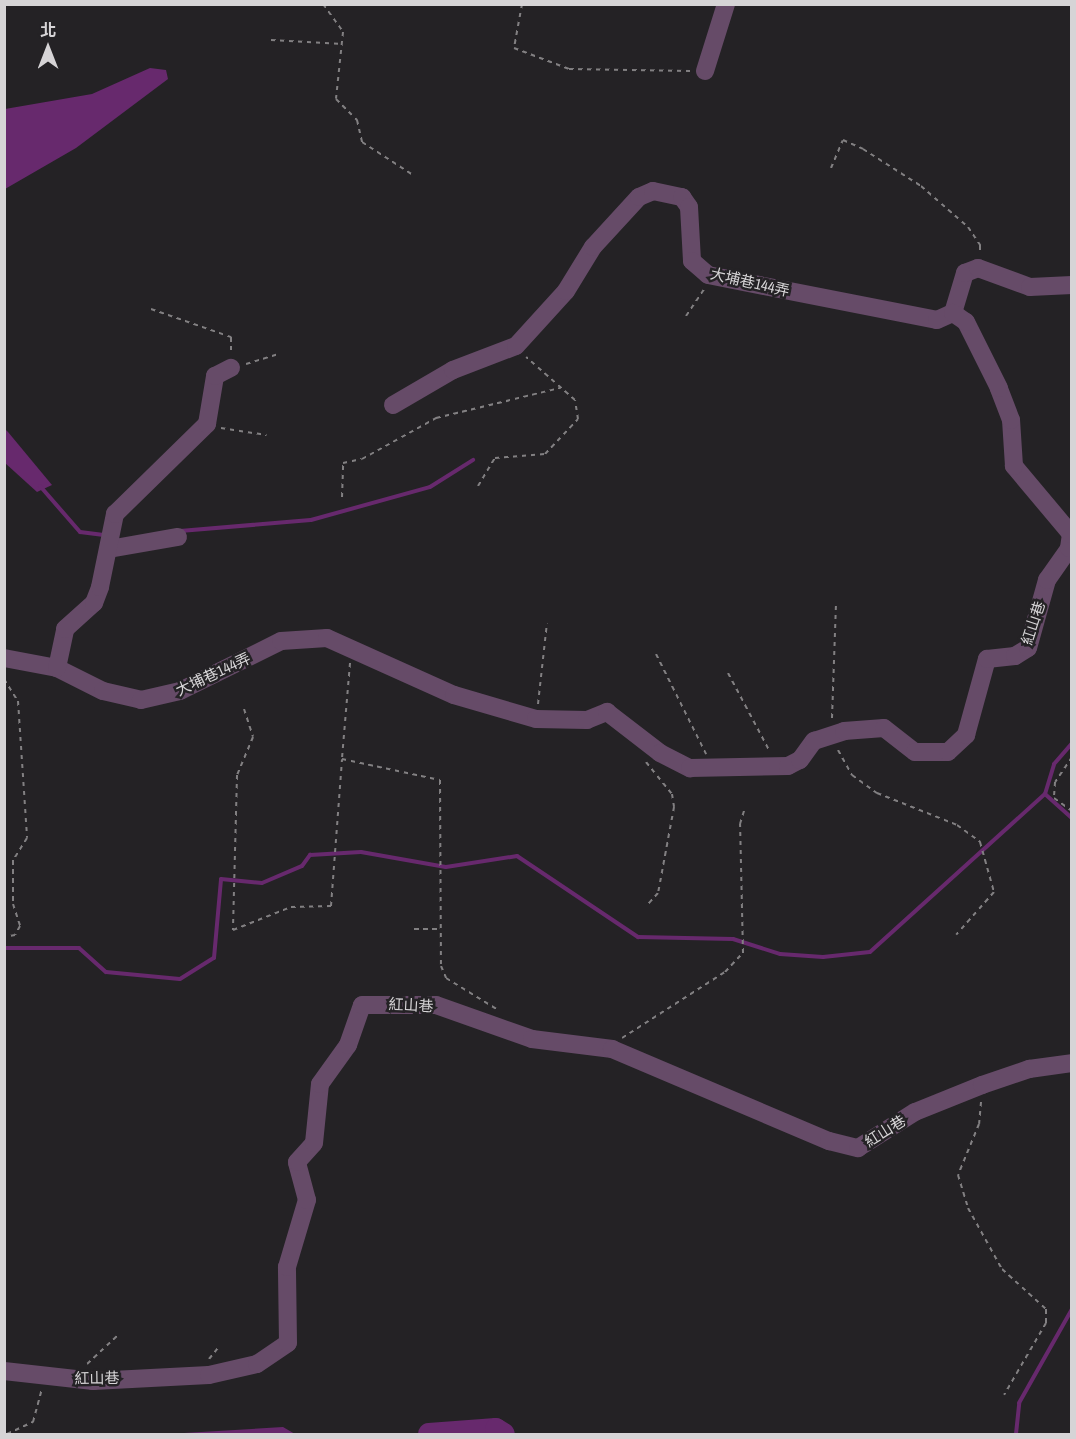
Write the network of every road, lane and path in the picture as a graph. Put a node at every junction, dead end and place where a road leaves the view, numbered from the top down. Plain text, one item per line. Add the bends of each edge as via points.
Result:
1 (323, 4) edge
2 (522, 4) edge
3 (726, 4) edge
4 (271, 40) dead end
5 (343, 44) junction
6 (705, 71) joint
7 (831, 168) dead end
8 (413, 175) dead end
9 (978, 268) junction
10 (708, 275) junction
11 (1071, 285) edge
12 (151, 309) dead end
13 (953, 313) junction
14 (686, 316) dead end
15 (516, 346) junction
16 (278, 354) dead end
17 (231, 369) junction
18 (560, 388) junction
19 (393, 405) dead end
20 (207, 424) junction
21 (266, 435) dead end
22 (478, 486) dead end
23 (342, 497) dead end
24 (178, 537) dead end
25 (109, 549) junction
26 (836, 604) dead end
27 (547, 624) dead end
28 (352, 646) junction
29 (656, 654) dead end
30 (4, 658) edge
31 (57, 668) junction
32 (728, 673) dead end
33 (4, 679) edge
34 (244, 709) dead end
35 (536, 719) junction
36 (831, 734) junction
37 (1071, 757) edge
38 (342, 759) junction
39 (644, 760) dead end
40 (773, 768) junction
41 (709, 769) junction
42 (745, 808) dead end
43 (1071, 811) edge
44 (648, 904) dead end
45 (440, 929) junction
46 (414, 930) dead end
47 (956, 935) dead end
48 (4, 937) edge
49 (507, 1015) dead end
50 (612, 1050) junction
51 (1071, 1063) edge
52 (982, 1085) junction
53 (117, 1336) dead end
54 (4, 1371) edge
55 (45, 1378) junction
56 (69, 1379) junction
57 (1004, 1395) dead end
58 (7, 1434) edge

1 - 5 path via 343,32
2 - 6 path via 514,48 569,69
3 - 6 street
4 - 5 path
5 - 8 path via 336,99 357,120 362,142
7 - 9 path via 843,140 848,140 921,186 980,245
9 - 11 street via 1030,287
9 - 13 street via 965,273
10 - 13 street, 大埔巷144弄 via 937,320
10 - 14 path via 701,297
10 - 15 street, 大埔巷144弄 via 692,261 689,207 682,197 645,193 593,247 566,291
12 - 17 path via 231,337
13 - 36 street, 紅山巷 via 966,322 999,388 1011,420 1014,466 1068,527 1069,548 1047,580 1028,648 1015,656 987,659 959,744 931,754 915,752 884,728
15 - 18 path
15 - 19 street, 大埔巷144弄 via 453,370
16 - 17 path
17 - 20 street via 215,376
18 - 22 path via 578,406 571,428 544,454 495,458
18 - 23 path via 436,418 362,459 343,463
20 - 21 path
20 - 25 street via 120,508
24 - 25 street
25 - 31 street via 94,603 65,629
26 - 36 path
27 - 35 path
28 - 31 street, 大埔巷144弄 via 327,638 281,641 180,691 141,700 104,691
28 - 35 street, 紅山巷 via 454,695
28 - 38 path
29 - 41 path
30 - 31 street, 大埔巷144弄
32 - 40 path via 768,744
33 - 48 path via 18,701 27,838 13,860 13,904 20,926 15,935
34 - 38 path via 253,737 237,775 233,930 291,907 332,906
35 - 41 street, 紅山巷 via 587,720 607,712 676,763
36 - 40 street, 紅山巷 via 813,741 800,760
36 - 47 path via 852,775 877,794 957,825 981,842 994,892
37 - 43 path via 1055,782 1054,798
38 - 45 path via 440,780
39 - 44 path via 672,794 674,807 658,893
40 - 41 street, 紅山巷
42 - 50 path via 740,824 743,953 725,972 623,1035
45 - 46 path
45 - 49 path via 446,978
50 - 52 street, 紅山巷 via 829,1141 858,1148 915,1112
50 - 56 street, 紅山巷 via 532,1039 436,1005 362,1005 348,1045 320,1084 314,1143 297,1162 307,1200 287,1267 288,1343 257,1364 231,1371
51 - 52 street, 紅山巷 via 1029,1069
52 - 57 path via 979,1124 958,1175 968,1208 1002,1269 1046,1309 1046,1323
53 - 56 path
54 - 55 street, 紅山巷
55 - 56 street, 紅山巷
55 - 58 path via 33,1422

